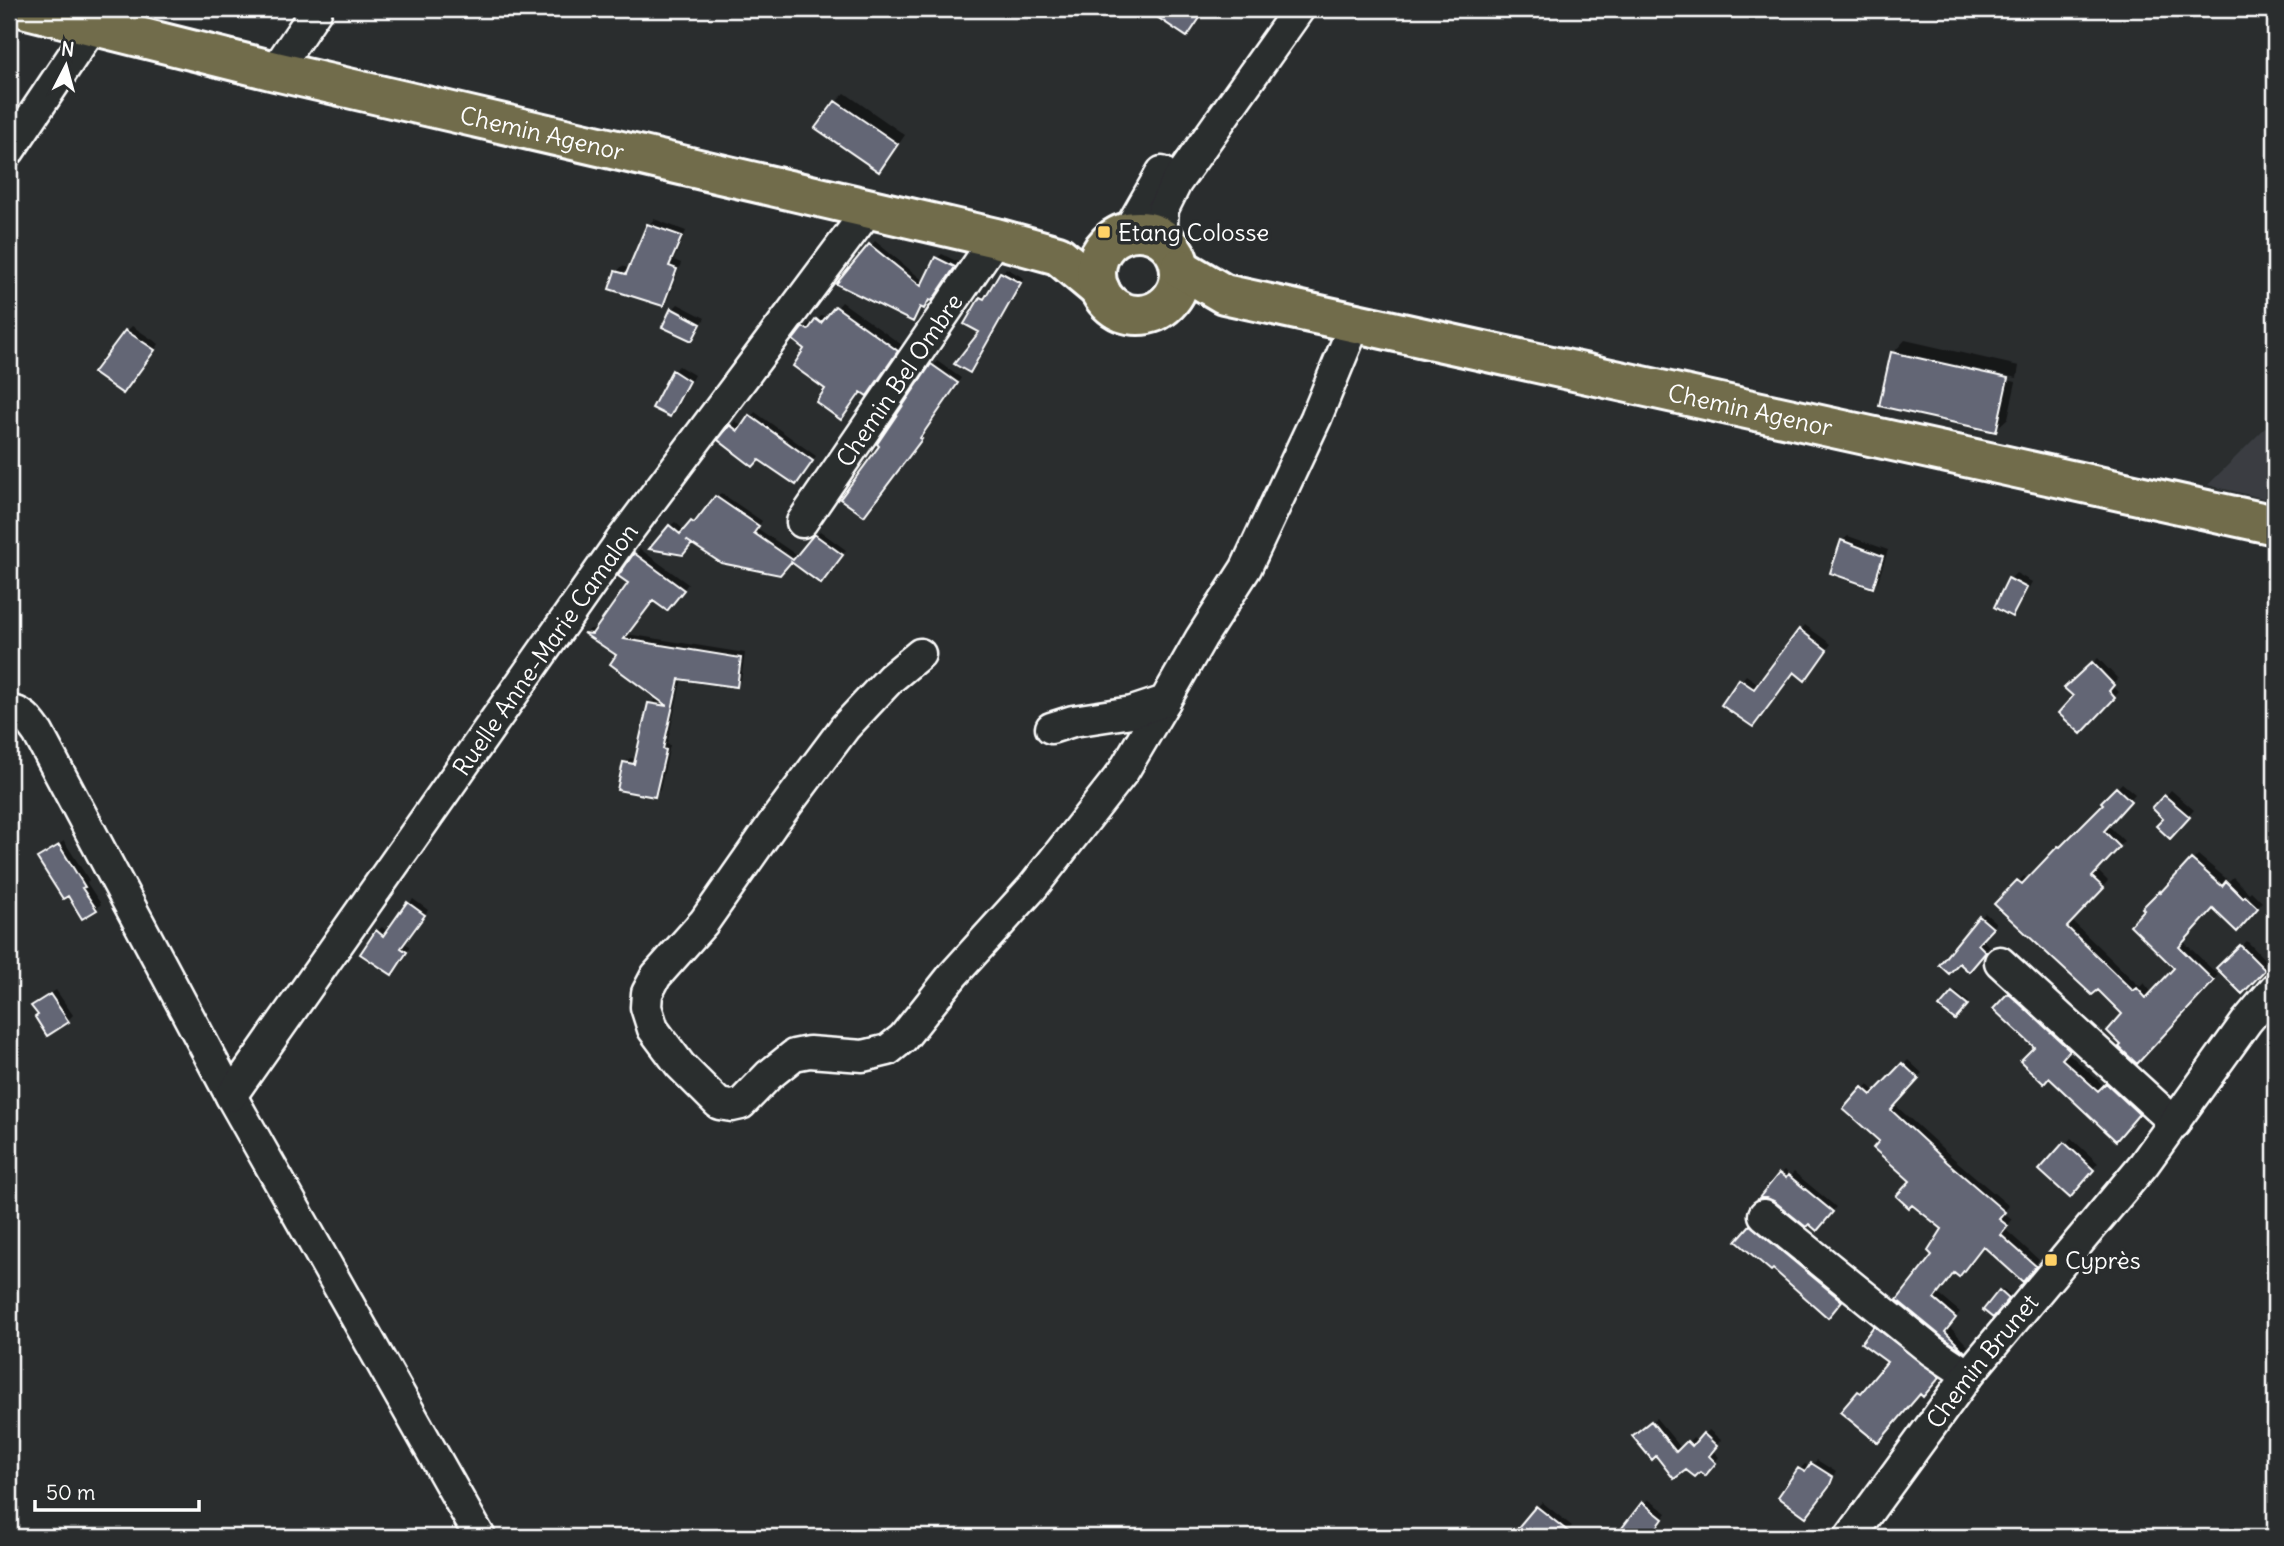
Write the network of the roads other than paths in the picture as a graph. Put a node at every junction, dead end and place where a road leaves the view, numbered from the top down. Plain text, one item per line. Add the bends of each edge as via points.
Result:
1 (27, 9) edge
2 (317, 9) edge
3 (1277, 9) edge
4 (1299, 9) edge
5 (94, 24) junction
6 (275, 71) junction
7 (9, 151) edge
8 (869, 209) junction
9 (996, 238) junction
10 (1058, 255) junction
11 (1149, 257) junction
12 (1100, 290) junction
13 (1355, 323) junction
14 (802, 522) dead end
15 (2275, 525) edge
16 (920, 654) dead end
17 (1165, 701) junction
18 (9, 711) edge
19 (1051, 728) dead end
20 (2000, 962) dead end
21 (2275, 988) edge
22 (231, 1096) junction
23 (2175, 1123) junction
24 (1764, 1215) dead end
25 (1968, 1374) junction
26 (480, 1537) edge
27 (1850, 1537) edge

1 - 5 main road, Chemin Agenor
2 - 6 street
3 - 11 street via 1162,173
4 - 11 street via 1176,183
5 - 6 main road, Chemin Agenor
5 - 7 street
6 - 8 main road, Chemin Agenor
8 - 9 main road, Chemin Agenor
8 - 22 street, Ruelle Anne-Marie Camalon via 620,542
9 - 10 main road, Chemin Agenor
9 - 14 street, Chemin Bel Ombre
10 - 11 main road, Chemin Agenor
10 - 12 main road, Chemin Agenor
11 - 12 main road via 1100,256
11 - 12 main road, Chemin Agenor via 1161,309 1138,315 1115,309
11 - 13 main road, Chemin Agenor via 1224,294
13 - 15 main road, Chemin Agenor
13 - 17 street via 1246,568
16 - 17 street via 845,727 647,993 653,1029 680,1065 719,1104 741,1104 794,1055 863,1056 888,1050 903,1038 1032,888 1123,772
17 - 19 street
18 - 22 street via 27,717 38,733
20 - 23 street
21 - 23 street, Chemin Brunet
22 - 26 street
23 - 25 street, Chemin Brunet
24 - 25 street via 1932,1351
25 - 27 street, Chemin Brunet

